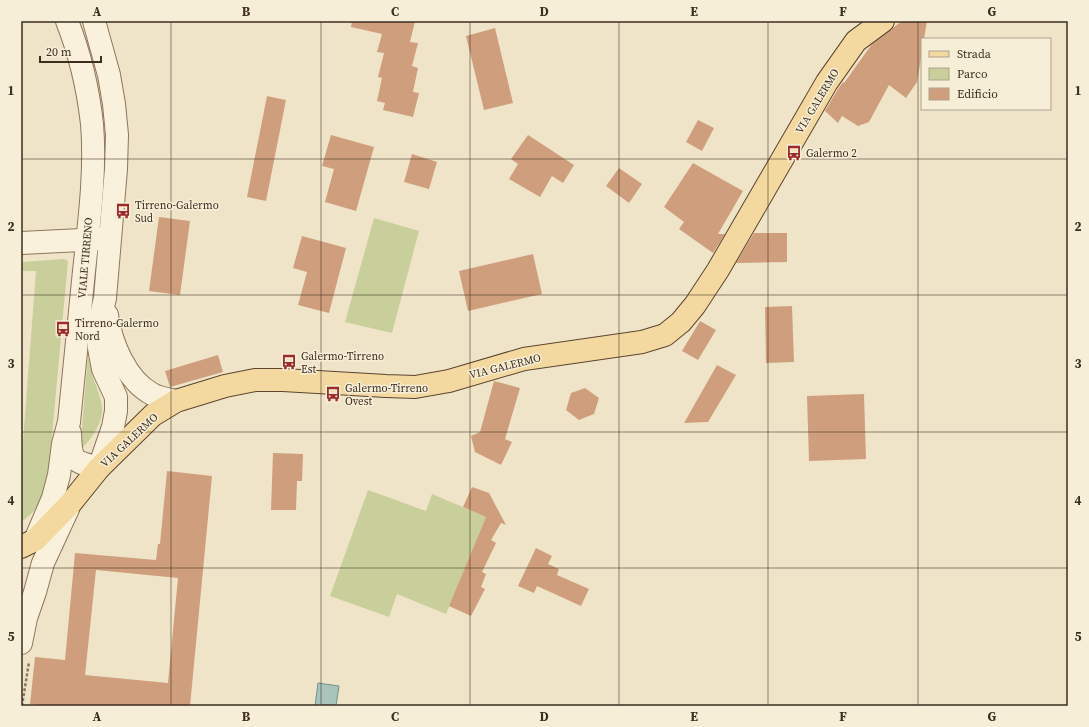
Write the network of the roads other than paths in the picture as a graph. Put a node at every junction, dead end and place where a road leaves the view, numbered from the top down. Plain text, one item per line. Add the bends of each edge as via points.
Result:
1 (67, 21) edge
2 (94, 21) edge
3 (883, 21) edge
4 (110, 238) junction
5 (87, 240) junction
6 (21, 243) edge
7 (104, 298) junction
8 (176, 401) junction
9 (69, 422) junction
10 (99, 468) junction
11 (70, 504) junction
12 (28, 543) edge
13 (21, 584) edge
14 (26, 618) junction
15 (21, 643) edge

1 - 5 street, VIALE TIRRENO via 84,71 92,124 93,164
2 - 4 street, VIALE TIRRENO via 109,75 117,135
3 - 8 main road, VIA GALERMO via 856,41 844,57 718,270 695,305 681,322 666,334 642,342 524,359 449,381 415,387 255,380
4 - 5 street
4 - 7 street, VIALE TIRRENO
5 - 6 street
5 - 9 street, VIALE TIRRENO
7 - 8 street via 114,343 132,376 143,389 154,396
7 - 10 street via 99,324 99,348 104,369 116,397 116,411
8 - 10 main road, VIA GALERMO via 153,416
9 - 10 street via 72,455 75,460
9 - 12 street, VIALE TIRRENO via 53,498
10 - 11 main road, VIA GALERMO
11 - 12 main road, VIA GALERMO
11 - 14 street via 43,563
13 - 14 street via 26,601
14 - 15 street

